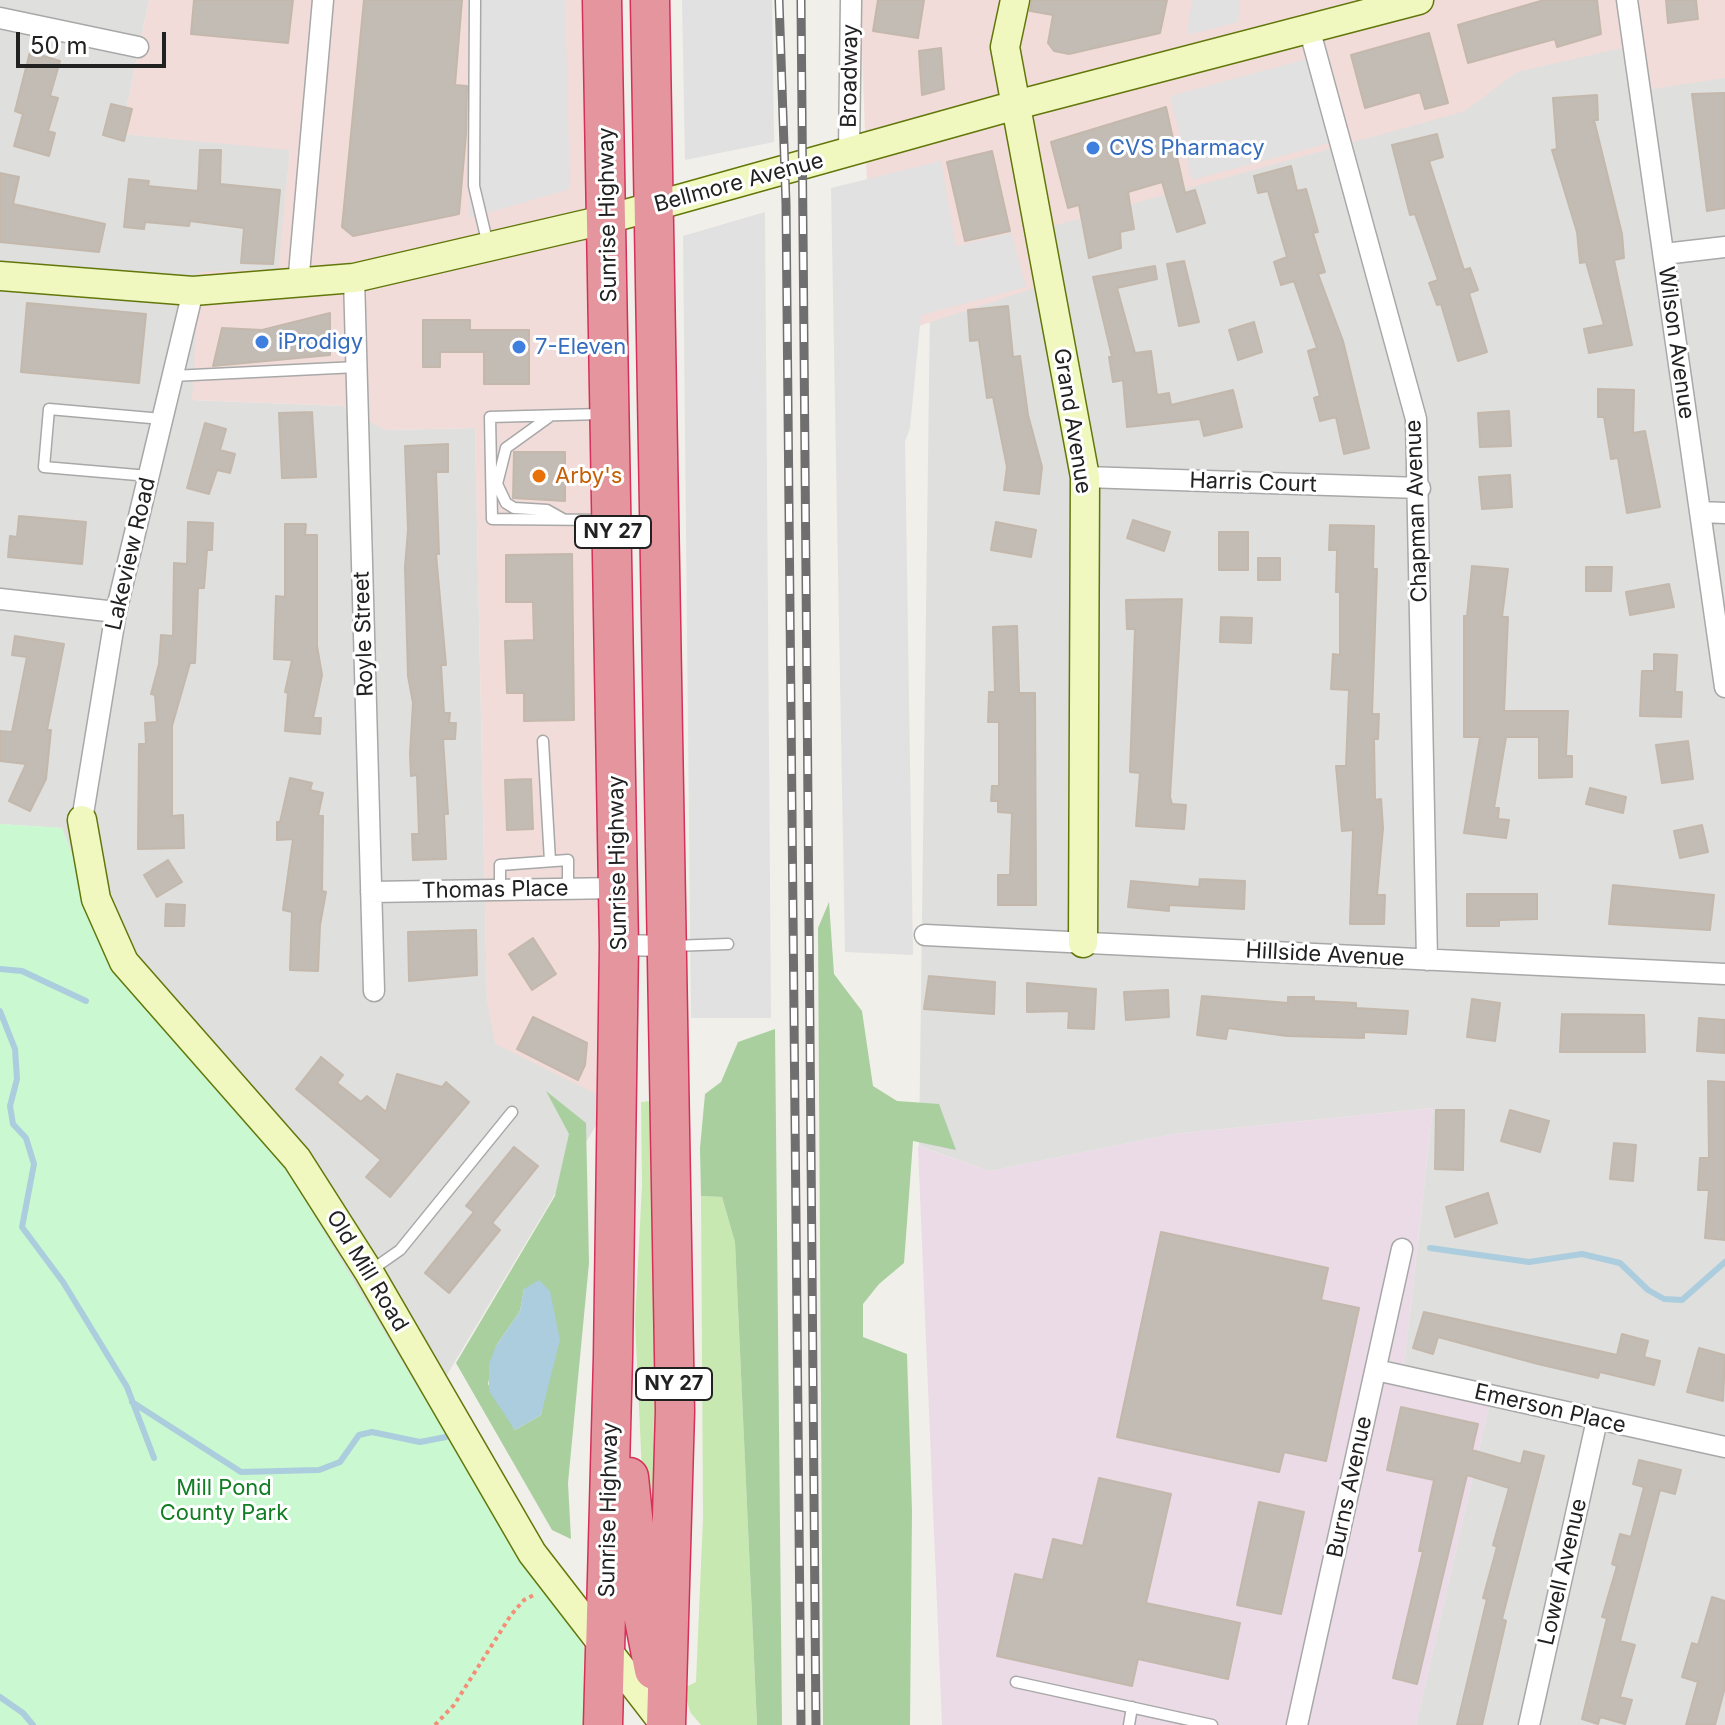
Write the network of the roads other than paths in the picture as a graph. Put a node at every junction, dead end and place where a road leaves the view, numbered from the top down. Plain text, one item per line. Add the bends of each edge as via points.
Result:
1 (323, 0) edge
2 (475, 0) edge
3 (602, 0) edge
4 (650, 0) edge
5 (851, 0) edge
6 (1015, 0) edge
7 (1419, 0) edge
8 (1627, 0) edge
9 (0, 18) edge
10 (1309, 28) junction
11 (138, 47) dead end
12 (1016, 105) junction
13 (849, 152) junction
14 (653, 207) junction
15 (608, 219) junction
16 (488, 247) junction
17 (1725, 247) edge
18 (1664, 254) junction
19 (0, 276) edge
20 (354, 278) junction
21 (298, 285) junction
22 (193, 291) junction
23 (357, 367) junction
24 (172, 376) junction
25 (611, 414) junction
26 (550, 416) junction
27 (162, 419) junction
28 (149, 476) junction
29 (1085, 477) junction
30 (1420, 488) junction
31 (1701, 512) junction
32 (1725, 513) edge
33 (566, 520) junction
34 (613, 520) junction
35 (0, 599) edge
36 (116, 612) junction
37 (1725, 687) edge
38 (543, 741) dead end
39 (82, 820) joint
40 (550, 861) junction
41 (619, 888) junction
42 (568, 889) junction
43 (500, 890) junction
44 (371, 892) junction
45 (925, 935) dead end
46 (1083, 943) junction
47 (728, 944) dead end
48 (619, 945) junction
49 (666, 946) junction
50 (1427, 960) junction
51 (1725, 974) edge
52 (374, 991) dead end
53 (512, 1112) dead end
54 (1402, 1249) dead end
55 (369, 1272) junction
56 (1376, 1370) junction
57 (612, 1400) junction
58 (1597, 1420) junction
59 (1725, 1447) edge
60 (606, 1645) junction
61 (1016, 1682) dead end
62 (1132, 1707) junction
63 (603, 1725) edge
64 (626, 1725) edge
65 (665, 1725) edge
66 (1129, 1725) edge
67 (1212, 1725) edge
68 (1297, 1725) edge
69 (1529, 1725) edge

1 - 21 street
2 - 16 lane via 474,186
3 - 15 highway, Sunrise Highway / NY 27
4 - 14 highway, Sunrise Highway / NY 27
5 - 13 street, Broadway
6 - 12 street, Grand Avenue via 1005,47
7 - 10 street, Bellmore Avenue
8 - 18 street, Wilson Avenue
9 - 11 street
10 - 12 street, Bellmore Avenue
10 - 30 street, Chapman Avenue via 1416,419
12 - 13 street, Bellmore Avenue
12 - 29 street, Grand Avenue
13 - 14 street, Bellmore Avenue
14 - 15 street, Bellmore Avenue
14 - 49 highway, Sunrise Highway / NY 27
15 - 16 street, Bellmore Avenue
15 - 25 highway, Sunrise Highway / NY 27
16 - 20 street, Bellmore Avenue
17 - 18 street
18 - 31 street, Wilson Avenue
19 - 22 street, Bellmore Avenue
20 - 21 street, Bellmore Avenue
20 - 23 street, Royle Street
21 - 22 street, Bellmore Avenue
22 - 24 street, Lakeview Road
23 - 24 lane
23 - 44 street, Royle Street
24 - 27 street, Lakeview Road
25 - 26 lane
25 - 34 highway, Sunrise Highway / NY 27
26 - 33 lane via 506,448 497,484 514,508 547,510
26 - 33 lane via 490,417 492,519
27 - 28 street, Lakeview Road
27 - 28 lane via 49,409 44,467
28 - 36 street, Lakeview Road
29 - 30 street, Harris Court
29 - 46 street, Grand Avenue
30 - 50 street, Chapman Avenue
31 - 32 street
31 - 37 street, Wilson Avenue
33 - 34 lane
34 - 41 highway, Sunrise Highway / NY 27
35 - 36 street
36 - 39 street, Lakeview Road
38 - 40 lane
39 - 55 street, Old Mill Road via 96,899 124,962 297,1159
40 - 42 lane via 568,860
40 - 43 lane via 500,865
41 - 42 street, Thomas Place
41 - 48 highway, Sunrise Highway / NY 27
42 - 43 street, Thomas Place
43 - 44 street, Thomas Place
44 - 52 street, Royle Street
45 - 46 street, Hillside Avenue
46 - 50 street, Hillside Avenue
47 - 49 lane
48 - 49 street
48 - 57 highway, Sunrise Highway / NY 27
49 - 65 highway, Sunrise Highway / NY 27 via 675,1426
50 - 51 street, Hillside Avenue
53 - 55 lane via 400,1250
54 - 56 street, Burns Avenue
55 - 60 street, Old Mill Road via 532,1553
56 - 58 street, Emerson Place
56 - 68 street, Burns Avenue
57 - 60 highway, Sunrise Highway / NY 27
57 - 65 highway via 631,1483 643,1614
58 - 59 street, Emerson Place
58 - 69 street, Lowell Avenue
60 - 63 highway, Sunrise Highway / NY 27
60 - 64 highway
60 - 65 street, Old Mill Road
61 - 62 lane
62 - 66 lane
62 - 67 lane

